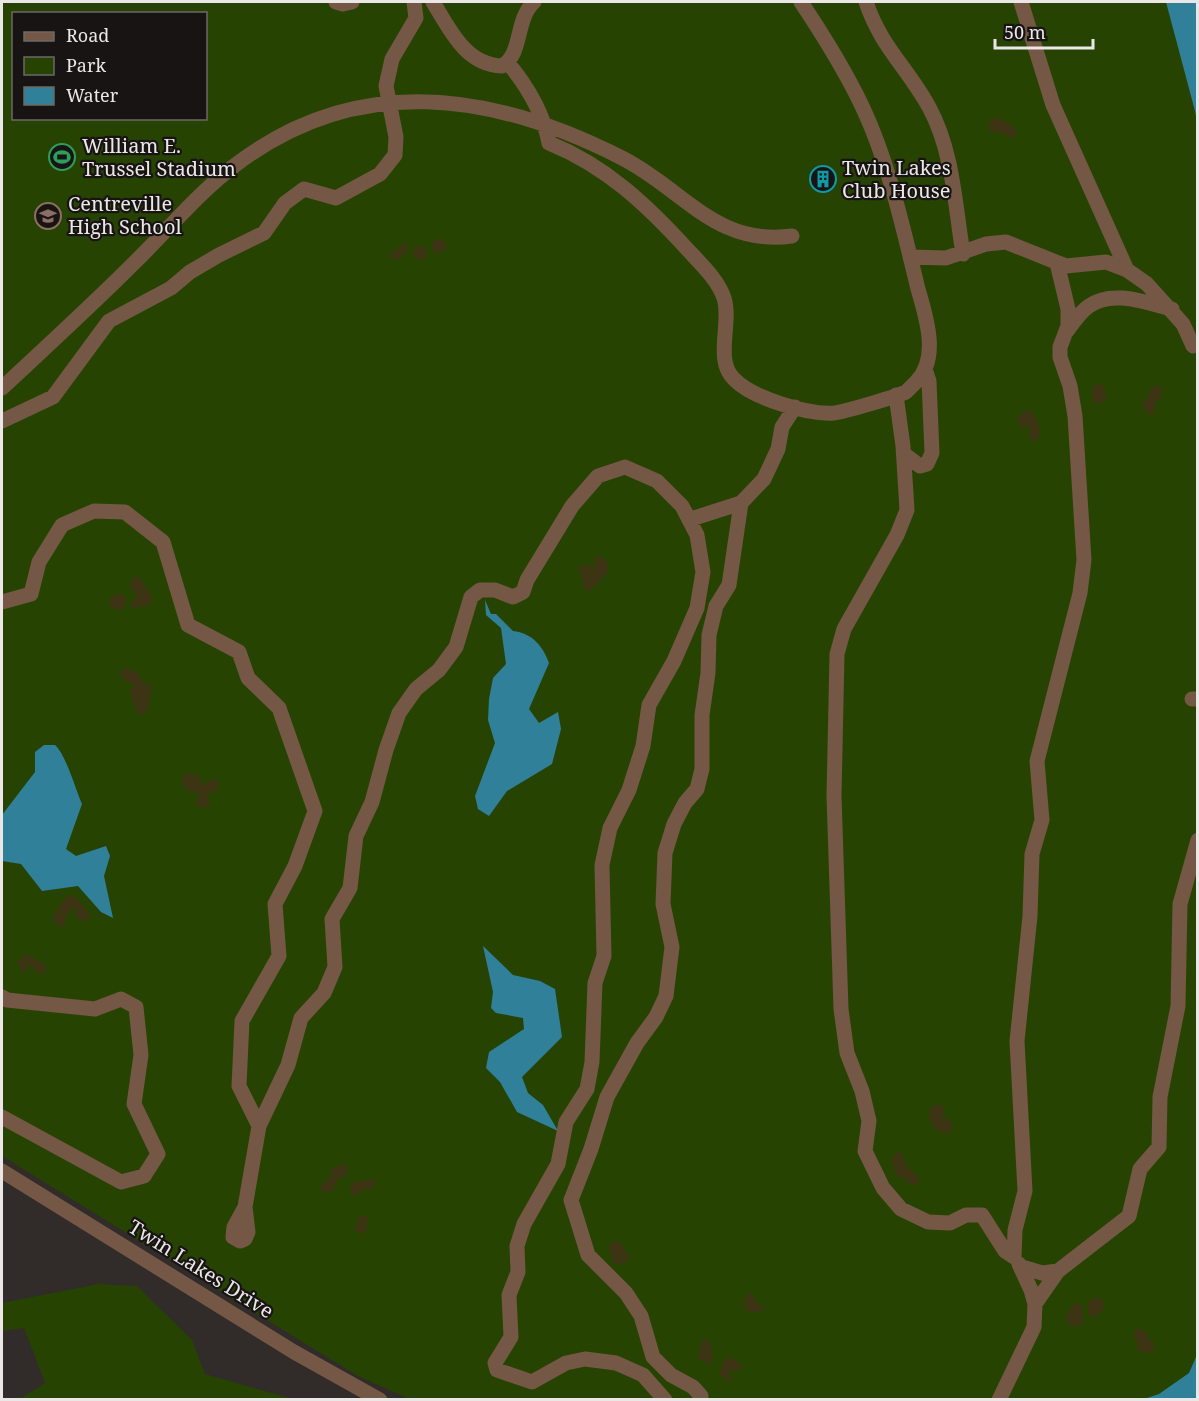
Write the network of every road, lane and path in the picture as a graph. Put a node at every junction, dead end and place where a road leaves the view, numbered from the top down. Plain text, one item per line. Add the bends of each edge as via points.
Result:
1 (336, 2) edge
2 (352, 2) edge
3 (414, 2) edge
4 (433, 2) edge
5 (534, 2) edge
6 (801, 2) edge
7 (866, 2) edge
8 (1021, 2) edge
9 (508, 63) junction
10 (389, 102) junction
11 (545, 124) junction
12 (792, 236) dead end
13 (963, 254) junction
14 (910, 257) junction
15 (1057, 263) junction
16 (1128, 270) junction
17 (1172, 309) junction
18 (1067, 331) junction
19 (1193, 346) dead end
20 (925, 369) junction
21 (2, 388) edge
22 (896, 395) junction
23 (795, 407) junction
24 (2, 421) edge
25 (904, 454) junction
26 (927, 464) junction
27 (907, 490) junction
28 (741, 503) junction
29 (691, 519) junction
30 (2, 602) edge
31 (1197, 840) edge
32 (2, 997) edge
33 (2, 1117) edge
34 (259, 1126) junction
35 (2, 1171) edge
36 (245, 1208) dead end
37 (1018, 1262) junction
38 (1058, 1271) junction
39 (1035, 1304) junction
40 (380, 1400) edge
41 (665, 1400) edge
42 (700, 1400) edge
43 (999, 1400) edge

1 - 2 street
3 - 10 street via 416,18 392,59 386,86
4 - 9 street via 469,56 487,65
5 - 9 street via 518,31 515,53
6 - 14 street via 863,108 883,160
7 - 13 street via 888,50 931,109 946,154
8 - 16 street via 1056,114
9 - 11 street via 533,98
10 - 11 street via 430,100 468,104
10 - 21 street via 328,116 279,137 231,168
10 - 24 street via 396,137 395,155 381,174 336,198 304,189 285,202 264,233 219,255 171,288 109,321 53,397
11 - 12 street via 595,144 658,178 722,226 740,234
11 - 23 street via 549,143 595,165 627,188 705,269 724,297 728,319 725,364 733,379 754,392
13 - 14 street via 946,258
13 - 15 street via 986,244 1006,242
14 - 20 street via 929,338
15 - 16 street via 1080,266 1106,262
15 - 18 street via 1066,293
16 - 17 street
17 - 18 street via 1131,299 1102,300 1089,305
17 - 19 street
18 - 37 street via 1060,357 1075,416 1084,560 1080,593 1037,761 1042,820 1032,854 1017,1041 1025,1191 1015,1230
20 - 22 street via 906,391
20 - 26 street via 933,433
22 - 23 street via 835,413
22 - 25 street
23 - 28 street via 782,427 778,449 764,478
25 - 26 street via 920,466
25 - 27 street
26 - 27 street
27 - 37 street via 907,510 897,535 844,628 837,654 834,796 841,1009 847,1053 869,1121 865,1151 883,1188 901,1209 928,1222 950,1223 966,1215 982,1215 1005,1251
28 - 29 street
28 - 42 street via 729,585 716,606 709,635 702,769 697,789 674,824 665,854 663,904 672,947 666,996 607,1097 571,1200 588,1255 626,1293 640,1316 653,1357 671,1375 693,1387
29 - 34 street via 657,481 625,467 598,476 572,506 523,592 513,597 495,590 480,590 471,597 456,647 399,713 372,802 356,836 350,888 332,919 335,967 324,993 301,1018 288,1065
29 - 41 street via 703,572 697,608 649,705 643,746 629,790 610,828 602,866 604,956 595,983 587,1089 566,1122 558,1164 524,1224 518,1246 518,1272 509,1295 512,1337 495,1363 497,1370 531,1382 566,1363 585,1359 616,1363 643,1375
30 - 34 street via 31,594 39,562 62,525 94,511 125,512 163,542 188,625 239,652 248,678 279,708 315,811 295,866 275,904 279,956 242,1021 239,1086
31 - 38 street via 1180,904 1178,1006 1160,1097 1159,1147 1140,1169 1128,1216
32 - 33 street via 95,1009 121,999 136,1007 141,1055 134,1104 158,1154 144,1176 121,1182
34 - 36 street
35 - 40 street, Twin Lakes Drive via 294,1352
37 - 38 street via 1042,1273
37 - 39 street
38 - 39 street
39 - 43 street via 1031,1334

